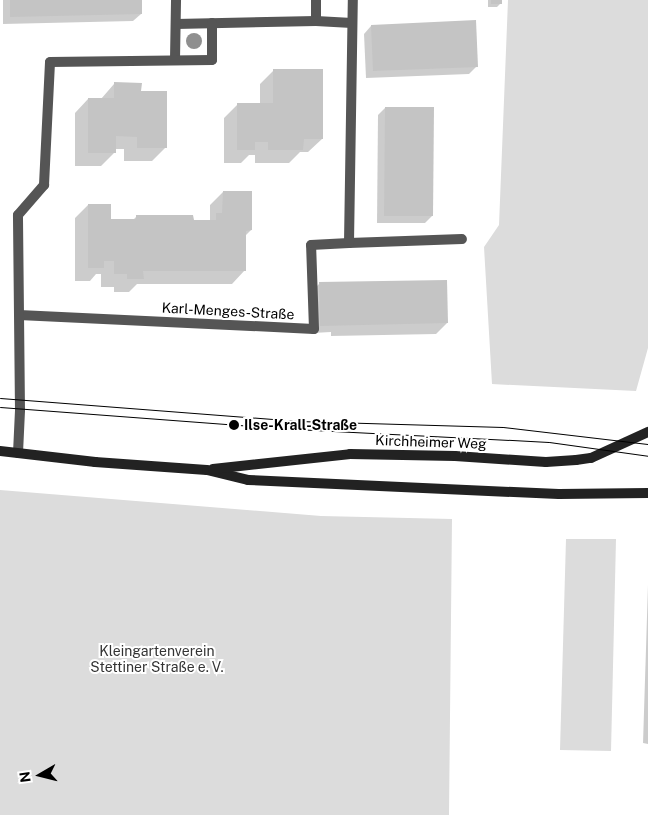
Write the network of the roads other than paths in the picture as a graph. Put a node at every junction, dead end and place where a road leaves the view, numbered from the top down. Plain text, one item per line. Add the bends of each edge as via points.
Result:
1 (176, 0) edge
2 (316, 0) edge
3 (353, 0) edge
4 (316, 21) junction
5 (212, 23) junction
6 (352, 23) junction
7 (176, 24) junction
8 (175, 60) junction
9 (462, 239) dead end
10 (349, 243) junction
11 (19, 315) junction
12 (648, 432) edge
13 (0, 451) edge
14 (18, 453) junction
15 (207, 470) junction
16 (648, 493) edge

1 - 7 street
2 - 4 street
3 - 6 street
4 - 5 street
4 - 6 street
5 - 7 street
5 - 8 street via 212,60
6 - 10 street
7 - 8 street
8 - 11 street via 50,62 44,185 18,214
9 - 10 street, Karl-Menges-Straße
10 - 11 street, Karl-Menges-Straße via 311,245 314,328
11 - 14 street
12 - 15 street, Kirchheimer Weg via 591,458 576,460 546,462 350,454
13 - 14 street, Kirchheimer Weg
14 - 15 street, Kirchheimer Weg
15 - 16 street, Kirchheimer Weg via 248,480 559,494

